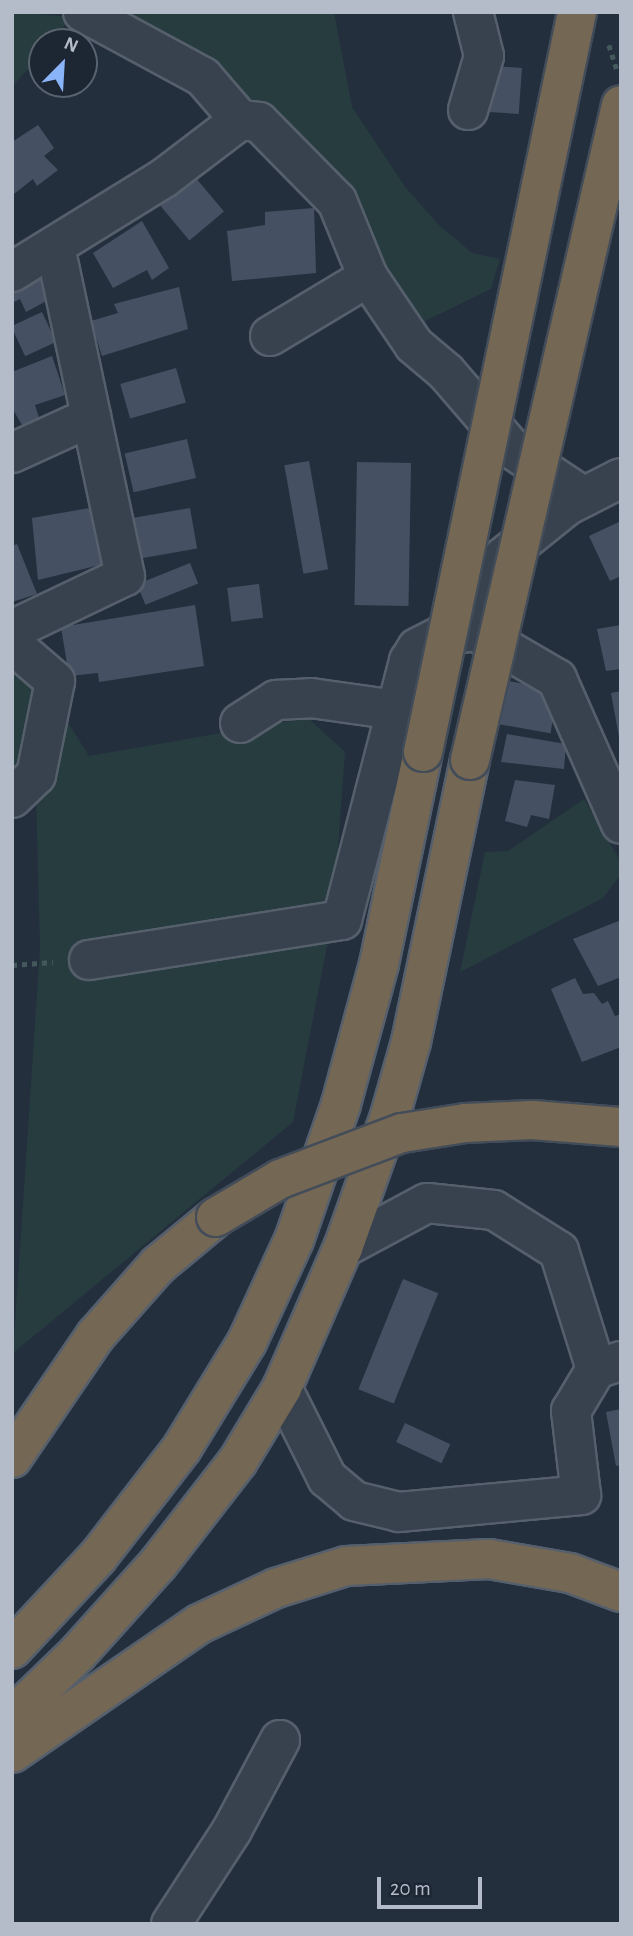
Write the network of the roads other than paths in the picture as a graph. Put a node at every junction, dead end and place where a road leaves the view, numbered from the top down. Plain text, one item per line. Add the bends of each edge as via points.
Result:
1 (83, 12) edge
2 (473, 12) edge
3 (577, 12) edge
4 (621, 105) edge
5 (468, 110) dead end
6 (240, 120) junction
7 (55, 246) junction
8 (12, 272) edge
9 (368, 277) junction
10 (270, 336) dead end
11 (91, 417) junction
12 (12, 453) edge
13 (621, 478) edge
14 (584, 497) junction
15 (12, 630) edge
16 (475, 631) junction
17 (12, 644) edge
18 (396, 710) junction
19 (240, 723) dead end
20 (12, 798) edge
21 (621, 824) edge
22 (89, 960) dead end
23 (621, 1127) edge
24 (343, 1248) junction
25 (608, 1365) edge
26 (282, 1388) junction
27 (12, 1458) edge
28 (621, 1592) edge
29 (12, 1649) edge
30 (12, 1717) edge
31 (280, 1740) dead end
32 (12, 1753) edge
33 (171, 1924) edge

1 - 6 street via 203,77
2 - 5 street via 484,56
3 - 29 highway, bridge via 379,964 341,1104 294,1240 252,1331 182,1448 97,1558
4 - 24 highway, bridge via 470,760 411,1042
6 - 7 street via 164,178
6 - 9 street via 259,122 337,201
7 - 8 street
7 - 11 street
9 - 10 street
9 - 14 street via 414,345 446,372 513,450
11 - 12 street
11 - 15 street via 125,576
13 - 14 street
14 - 16 street via 502,558 484,591
16 - 18 street via 441,636 417,648
16 - 21 street via 557,679
17 - 20 street via 55,681 36,775
18 - 19 street via 311,698 276,700
18 - 22 street via 342,920
23 - 27 highway, bridge via 532,1120 465,1123 402,1133 280,1179 216,1217 158,1265 96,1335
24 - 25 street via 427,1203 494,1210 559,1251
24 - 26 highway
25 - 26 street via 571,1411 581,1495 398,1512 354,1501 327,1479
26 - 30 highway via 237,1461 158,1564 78,1654
28 - 32 highway via 570,1573 489,1559 346,1566 276,1588 199,1624
31 - 33 street via 232,1830

